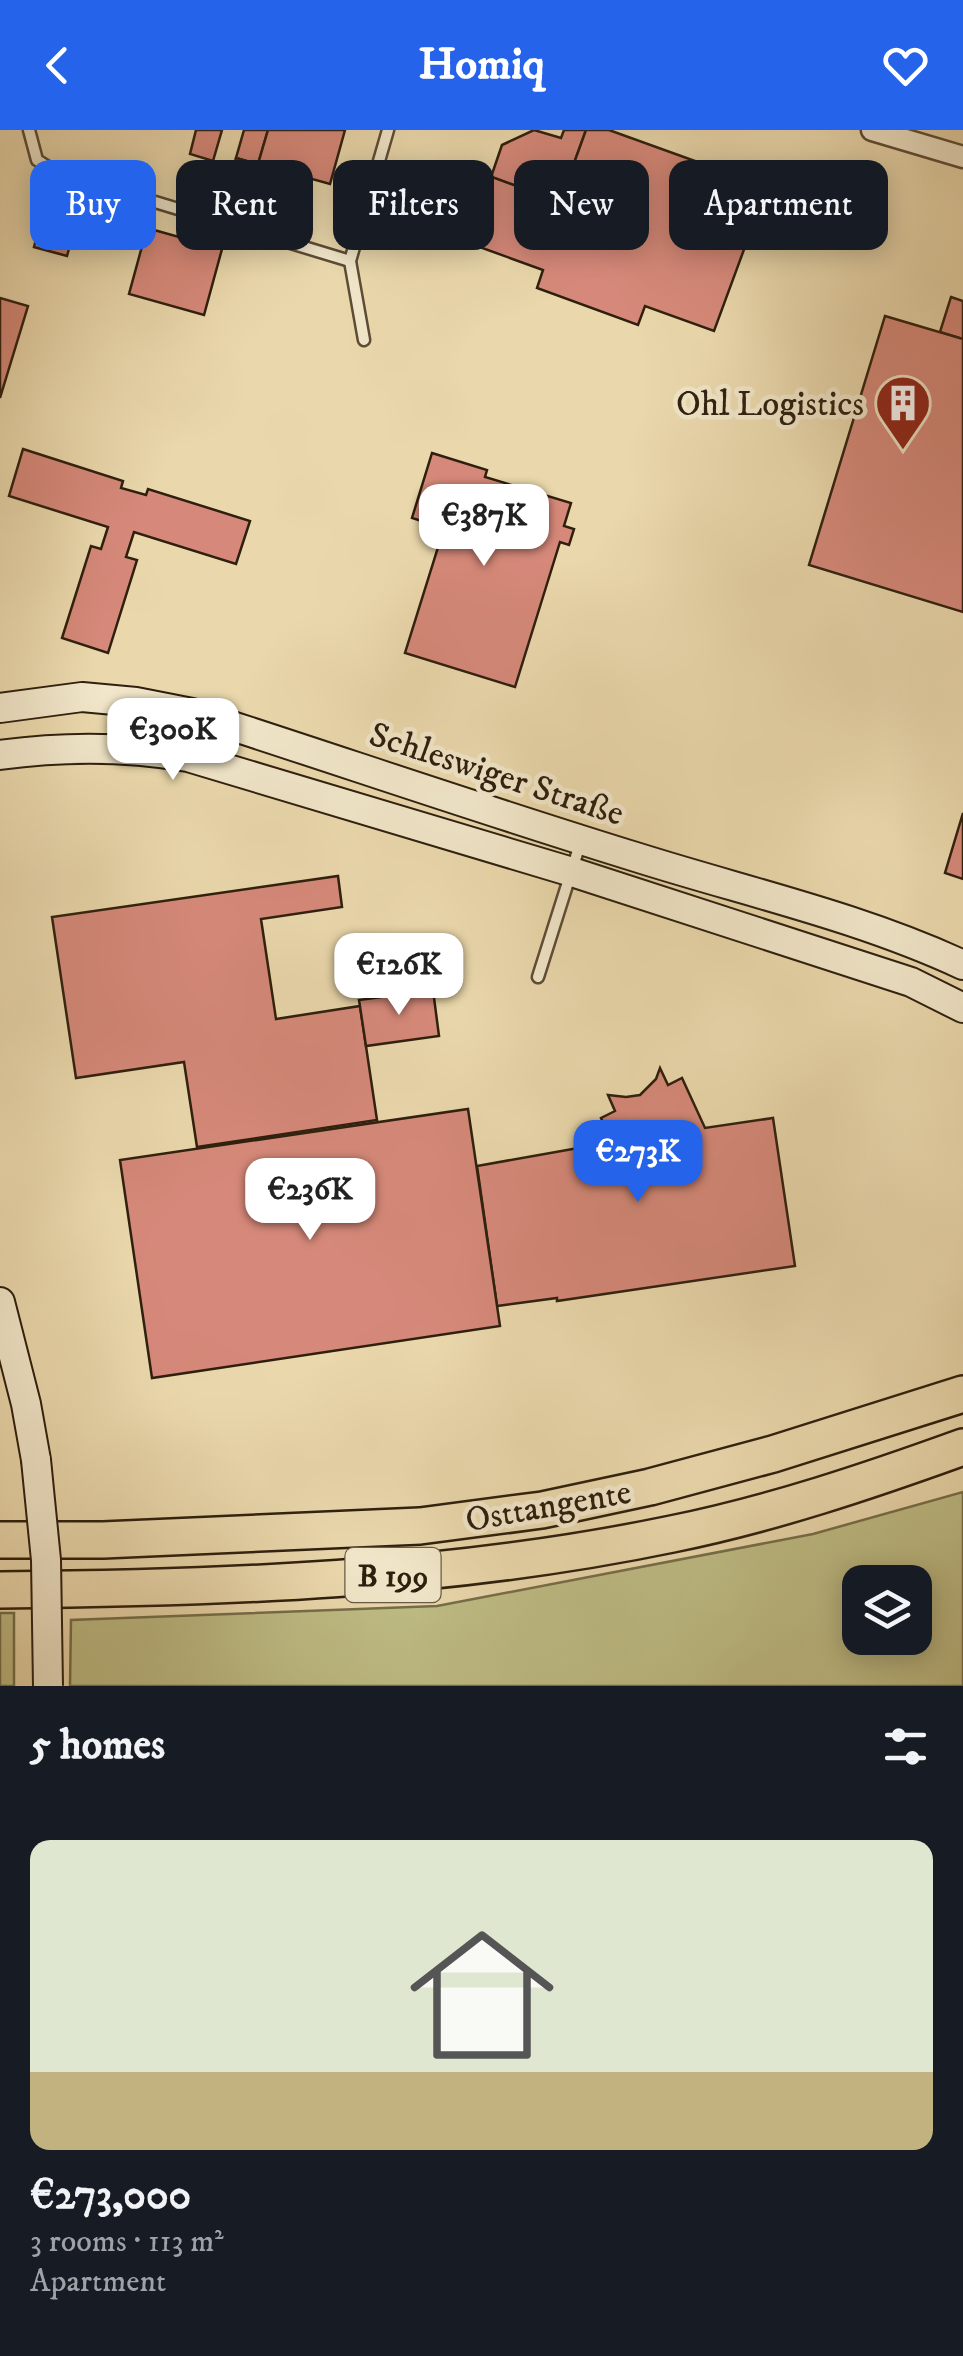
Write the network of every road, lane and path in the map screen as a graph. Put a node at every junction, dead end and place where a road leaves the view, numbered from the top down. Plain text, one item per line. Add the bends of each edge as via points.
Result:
1 (29, 130) edge
2 (388, 130) edge
3 (872, 130) edge
4 (963, 157) edge
5 (350, 261) junction
6 (364, 340) dead end
7 (0, 708) edge
8 (0, 755) edge
9 (582, 840) junction
10 (572, 872) junction
11 (963, 965) edge
12 (538, 976) dead end
13 (963, 1008) edge
14 (0, 1302) edge
15 (963, 1394) edge
16 (963, 1447) edge
17 (0, 1540) edge
18 (0, 1590) edge
19 (48, 1686) edge

1 - 5 lane via 37,160 56,172
2 - 5 lane
3 - 4 street
5 - 6 lane
7 - 9 main road, Schleswiger Straße via 82,698 192,713
8 - 10 main road, Schleswiger Straße via 87,746 188,756
9 - 10 lane
9 - 11 main road, Schleswiger Straße via 823,912
10 - 12 lane
10 - 13 main road, Schleswiger Straße via 910,982
14 - 19 main road, bridge via 36,1460
15 - 17 highway, Osttangente / B 199 via 773,1454 542,1510 420,1526
16 - 18 highway, Osttangente / B 199 via 780,1507 553,1556 419,1574

